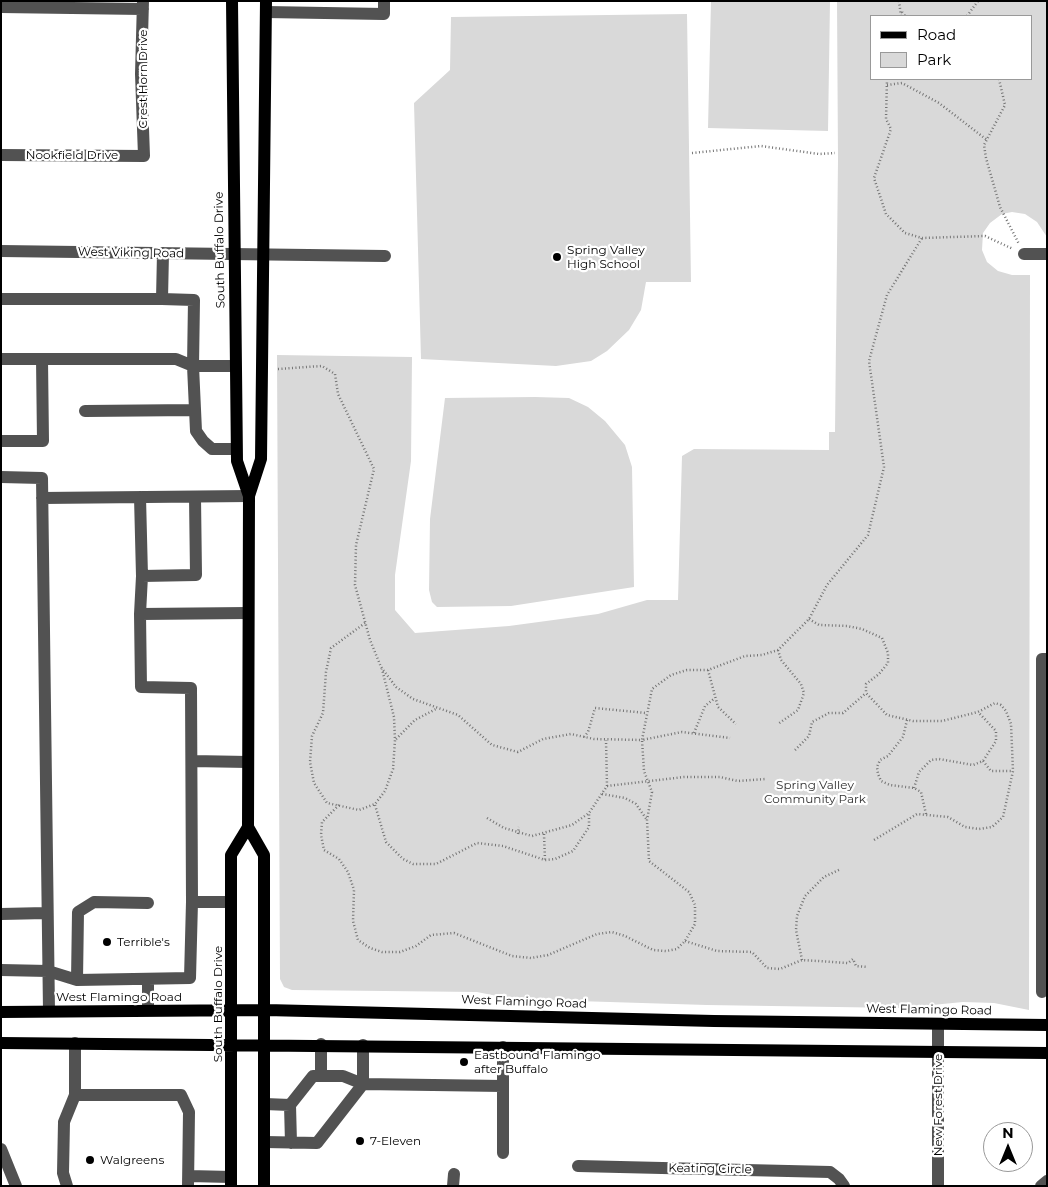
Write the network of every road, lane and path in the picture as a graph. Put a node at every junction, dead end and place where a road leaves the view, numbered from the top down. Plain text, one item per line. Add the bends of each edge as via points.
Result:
1 (232, 1) edge
2 (384, 1) edge
3 (900, 1) edge
4 (978, 1) edge
5 (143, 5) edge
6 (266, 6) edge
7 (1, 7) edge
8 (902, 12) junction
9 (901, 15) edge
10 (904, 15) edge
11 (969, 15) edge
12 (887, 80) edge
13 (999, 80) edge
14 (887, 85) junction
15 (987, 140) junction
16 (692, 153) dead end
17 (835, 153) dead end
18 (1, 155) edge
19 (144, 156) joint
20 (922, 238) junction
21 (1, 251) edge
22 (163, 253) junction
23 (233, 254) junction
24 (1024, 254) junction
25 (1047, 254) edge
26 (262, 255) junction
27 (385, 256) dead end
28 (1, 299) edge
29 (162, 300) junction
30 (1, 358) edge
31 (42, 359) junction
32 (193, 366) junction
33 (235, 366) junction
34 (278, 369) dead end
35 (195, 410) junction
36 (85, 411) dead end
37 (1, 441) edge
38 (236, 449) junction
39 (1, 477) edge
40 (249, 496) junction
41 (140, 497) junction
42 (195, 497) junction
43 (42, 498) junction
44 (142, 576) junction
45 (248, 613) junction
46 (140, 614) junction
47 (809, 619) junction
48 (365, 623) junction
49 (778, 650) junction
50 (1047, 659) edge
51 (381, 667) junction
52 (708, 670) junction
53 (866, 693) junction
54 (715, 698) junction
55 (436, 709) junction
56 (978, 712) junction
57 (646, 713) junction
58 (907, 720) junction
59 (736, 724) dead end
60 (778, 724) dead end
61 (694, 733) junction
62 (584, 736) junction
63 (730, 738) dead end
64 (395, 740) junction
65 (606, 740) junction
66 (642, 740) junction
67 (795, 750) dead end
68 (192, 761) junction
69 (983, 761) junction
70 (248, 762) junction
71 (1044, 762) edge
72 (1013, 770) junction
73 (766, 779) dead end
74 (648, 782) junction
75 (607, 786) junction
76 (914, 788) junction
77 (602, 794) junction
78 (375, 804) junction
79 (339, 805) junction
80 (589, 814) junction
81 (926, 814) junction
82 (487, 818) dead end
83 (647, 820) junction
84 (248, 827) junction
85 (520, 827) dead end
86 (518, 834) junction
87 (544, 834) junction
88 (874, 840) dead end
89 (545, 860) junction
90 (841, 869) dead end
91 (192, 902) junction
92 (231, 902) junction
93 (148, 903) dead end
94 (1044, 911) edge
95 (46, 913) junction
96 (1, 914) edge
97 (685, 942) junction
98 (802, 960) junction
99 (868, 967) dead end
100 (1, 970) edge
101 (48, 971) junction
102 (148, 979) junction
103 (77, 980) junction
104 (1042, 992) dead end
105 (48, 1010) junction
106 (148, 1010) junction
107 (232, 1010) junction
108 (266, 1010) junction
109 (1, 1012) edge
110 (938, 1024) junction
111 (1047, 1025) edge
112 (1, 1043) edge
113 (75, 1043) junction
114 (232, 1044) junction
115 (266, 1044) junction
116 (322, 1044) junction
117 (363, 1045) junction
118 (503, 1047) junction
119 (938, 1051) junction
120 (1047, 1053) edge
121 (321, 1076) junction
122 (363, 1084) junction
123 (503, 1086) junction
124 (75, 1095) junction
125 (265, 1104) junction
126 (290, 1105) junction
127 (265, 1142) junction
128 (291, 1143) junction
129 (1, 1149) edge
130 (503, 1153) dead end
131 (578, 1166) dead end
132 (188, 1181) edge
133 (232, 1181) edge
134 (841, 1182) edge
135 (16, 1186) edge
136 (67, 1186) edge
137 (264, 1186) edge
138 (938, 1186) edge

1 - 23 main road, South Buffalo Drive
2 - 6 street via 384,14
3 - 8 path
4 - 11 path
5 - 7 street
5 - 19 street, Crest Horn Drive
6 - 26 main road, South Buffalo Drive
8 - 9 path
8 - 10 path
12 - 14 path
13 - 15 path via 1005,105
14 - 15 path via 902,83 939,103
14 - 20 path via 886,119 891,129 874,178 886,214 905,233
15 - 24 path via 984,145 986,158 1000,207
16 - 17 path via 761,146
18 - 19 street, Nookfield Drive
20 - 24 path via 985,236
20 - 47 path via 887,295 869,362 884,468 868,535 827,585
21 - 22 street, West Viking Road
22 - 23 street, West Viking Road
22 - 29 street
23 - 26 street, West Viking Road
23 - 33 main road, South Buffalo Drive
24 - 25 street
26 - 27 street, West Viking Road
26 - 40 main road, South Buffalo Drive via 261,459
28 - 29 street
29 - 32 street via 194,300
30 - 31 street
31 - 32 street via 176,359
31 - 37 street via 44,441
32 - 33 street
32 - 35 street
33 - 38 main road, South Buffalo Drive
34 - 48 path via 322,366 335,374 338,394 374,469 356,545 355,585
35 - 36 street
35 - 38 street via 196,431 203,441 212,449
38 - 40 main road, South Buffalo Drive
39 - 43 street via 42,478
40 - 42 street
40 - 45 main road, South Buffalo Drive
41 - 42 street
41 - 43 street
41 - 44 street
42 - 44 street via 196,575
43 - 95 street
44 - 46 street
45 - 46 street
45 - 70 main road, South Buffalo Drive
46 - 68 street via 141,687 191,688
47 - 49 path
47 - 53 path via 820,625 862,629 882,638 888,652 888,663 866,684
48 - 51 path
48 - 79 path via 331,648 323,714 312,736 310,762 314,783 327,803
49 - 52 path via 745,656
49 - 60 path via 781,660 801,684 804,693 798,710
50 - 71 street via 1042,659
51 - 55 path via 396,686 413,699
51 - 64 path via 394,717
52 - 54 path
52 - 57 path via 670,674 652,689
53 - 58 path via 887,715
53 - 67 path via 842,714 829,714 812,722 809,736
54 - 59 path via 723,715
54 - 61 path via 705,706
55 - 62 path via 458,715 492,745 518,752 542,739 571,734
55 - 64 path via 411,723
56 - 58 path via 942,721
56 - 69 path via 996,731 996,741
56 - 72 path via 995,702 1006,711 1011,724
57 - 62 path via 595,708
57 - 66 path
58 - 76 path via 902,737 877,767 881,781
61 - 63 path
61 - 66 path via 682,732
62 - 65 path
64 - 78 path via 393,770 385,792
65 - 66 path
65 - 75 path
66 - 74 path
68 - 70 street
68 - 91 street
69 - 72 path via 991,771
69 - 76 path via 973,765 931,760 919,772
70 - 84 main road, South Buffalo Drive
71 - 94 street
72 - 81 path via 1003,817 992,827 979,830 948,817
73 - 74 path via 738,781 720,777 684,777
74 - 75 path
74 - 83 path via 652,792
75 - 77 path
76 - 81 path via 924,798
77 - 80 path
77 - 83 path via 625,798 636,804
78 - 79 path via 359,810
78 - 89 path via 386,842 413,864 436,864 477,843 503,846
79 - 97 path via 322,822 324,850 340,859 348,872 354,890 353,921 358,940 370,948 400,952 431,935 454,933 512,956 531,958 548,955 597,934 612,932 653,950 677,949
80 - 87 path via 572,825
80 - 89 path via 589,827 573,851
81 - 88 path via 916,814
82 - 86 path
83 - 97 path via 649,861 689,892 695,905 695,924
84 - 92 main road, South Buffalo Drive via 231,854
84 - 108 main road, South Buffalo Drive via 264,855
85 - 86 path
86 - 87 path
87 - 89 path
90 - 98 path via 824,877 804,896 796,930
91 - 92 street
91 - 102 street via 190,978
92 - 107 main road, South Buffalo Drive
93 - 103 street via 94,902 78,912
94 - 104 street
95 - 96 street
95 - 101 street
97 - 98 path via 717,951 752,952 767,968 780,969
98 - 99 path via 848,963 853,959 856,966
100 - 101 street
101 - 103 street
101 - 105 street
102 - 103 street
102 - 106 street
105 - 106 main road, West Flamingo Road
105 - 109 main road, West Flamingo Road
106 - 107 main road, West Flamingo Road
107 - 108 main road, West Flamingo Road
107 - 114 main road, South Buffalo Drive
108 - 110 main road, West Flamingo Road
108 - 115 main road, South Buffalo Drive
110 - 111 main road, West Flamingo Road
110 - 119 street, New Forest Drive
112 - 113 main road
113 - 114 main road
113 - 124 street
114 - 115 main road
114 - 133 main road, South Buffalo Drive
115 - 116 main road
115 - 125 main road, South Buffalo Drive
116 - 117 main road
116 - 121 street
117 - 118 main road
117 - 122 street
118 - 119 main road
118 - 123 street
119 - 120 main road
119 - 138 street, New Forest Drive
121 - 122 street via 343,1076
121 - 126 street via 313,1076
122 - 123 street
122 - 128 street via 317,1143
123 - 130 street
124 - 132 street via 181,1095 190,1112
124 - 136 street via 64,1122 63,1172
125 - 126 street
125 - 127 main road, South Buffalo Drive
126 - 128 street
127 - 128 street
127 - 137 main road, South Buffalo Drive
129 - 135 street
131 - 134 street, Keating Circle via 830,1172
132 - 133 street

